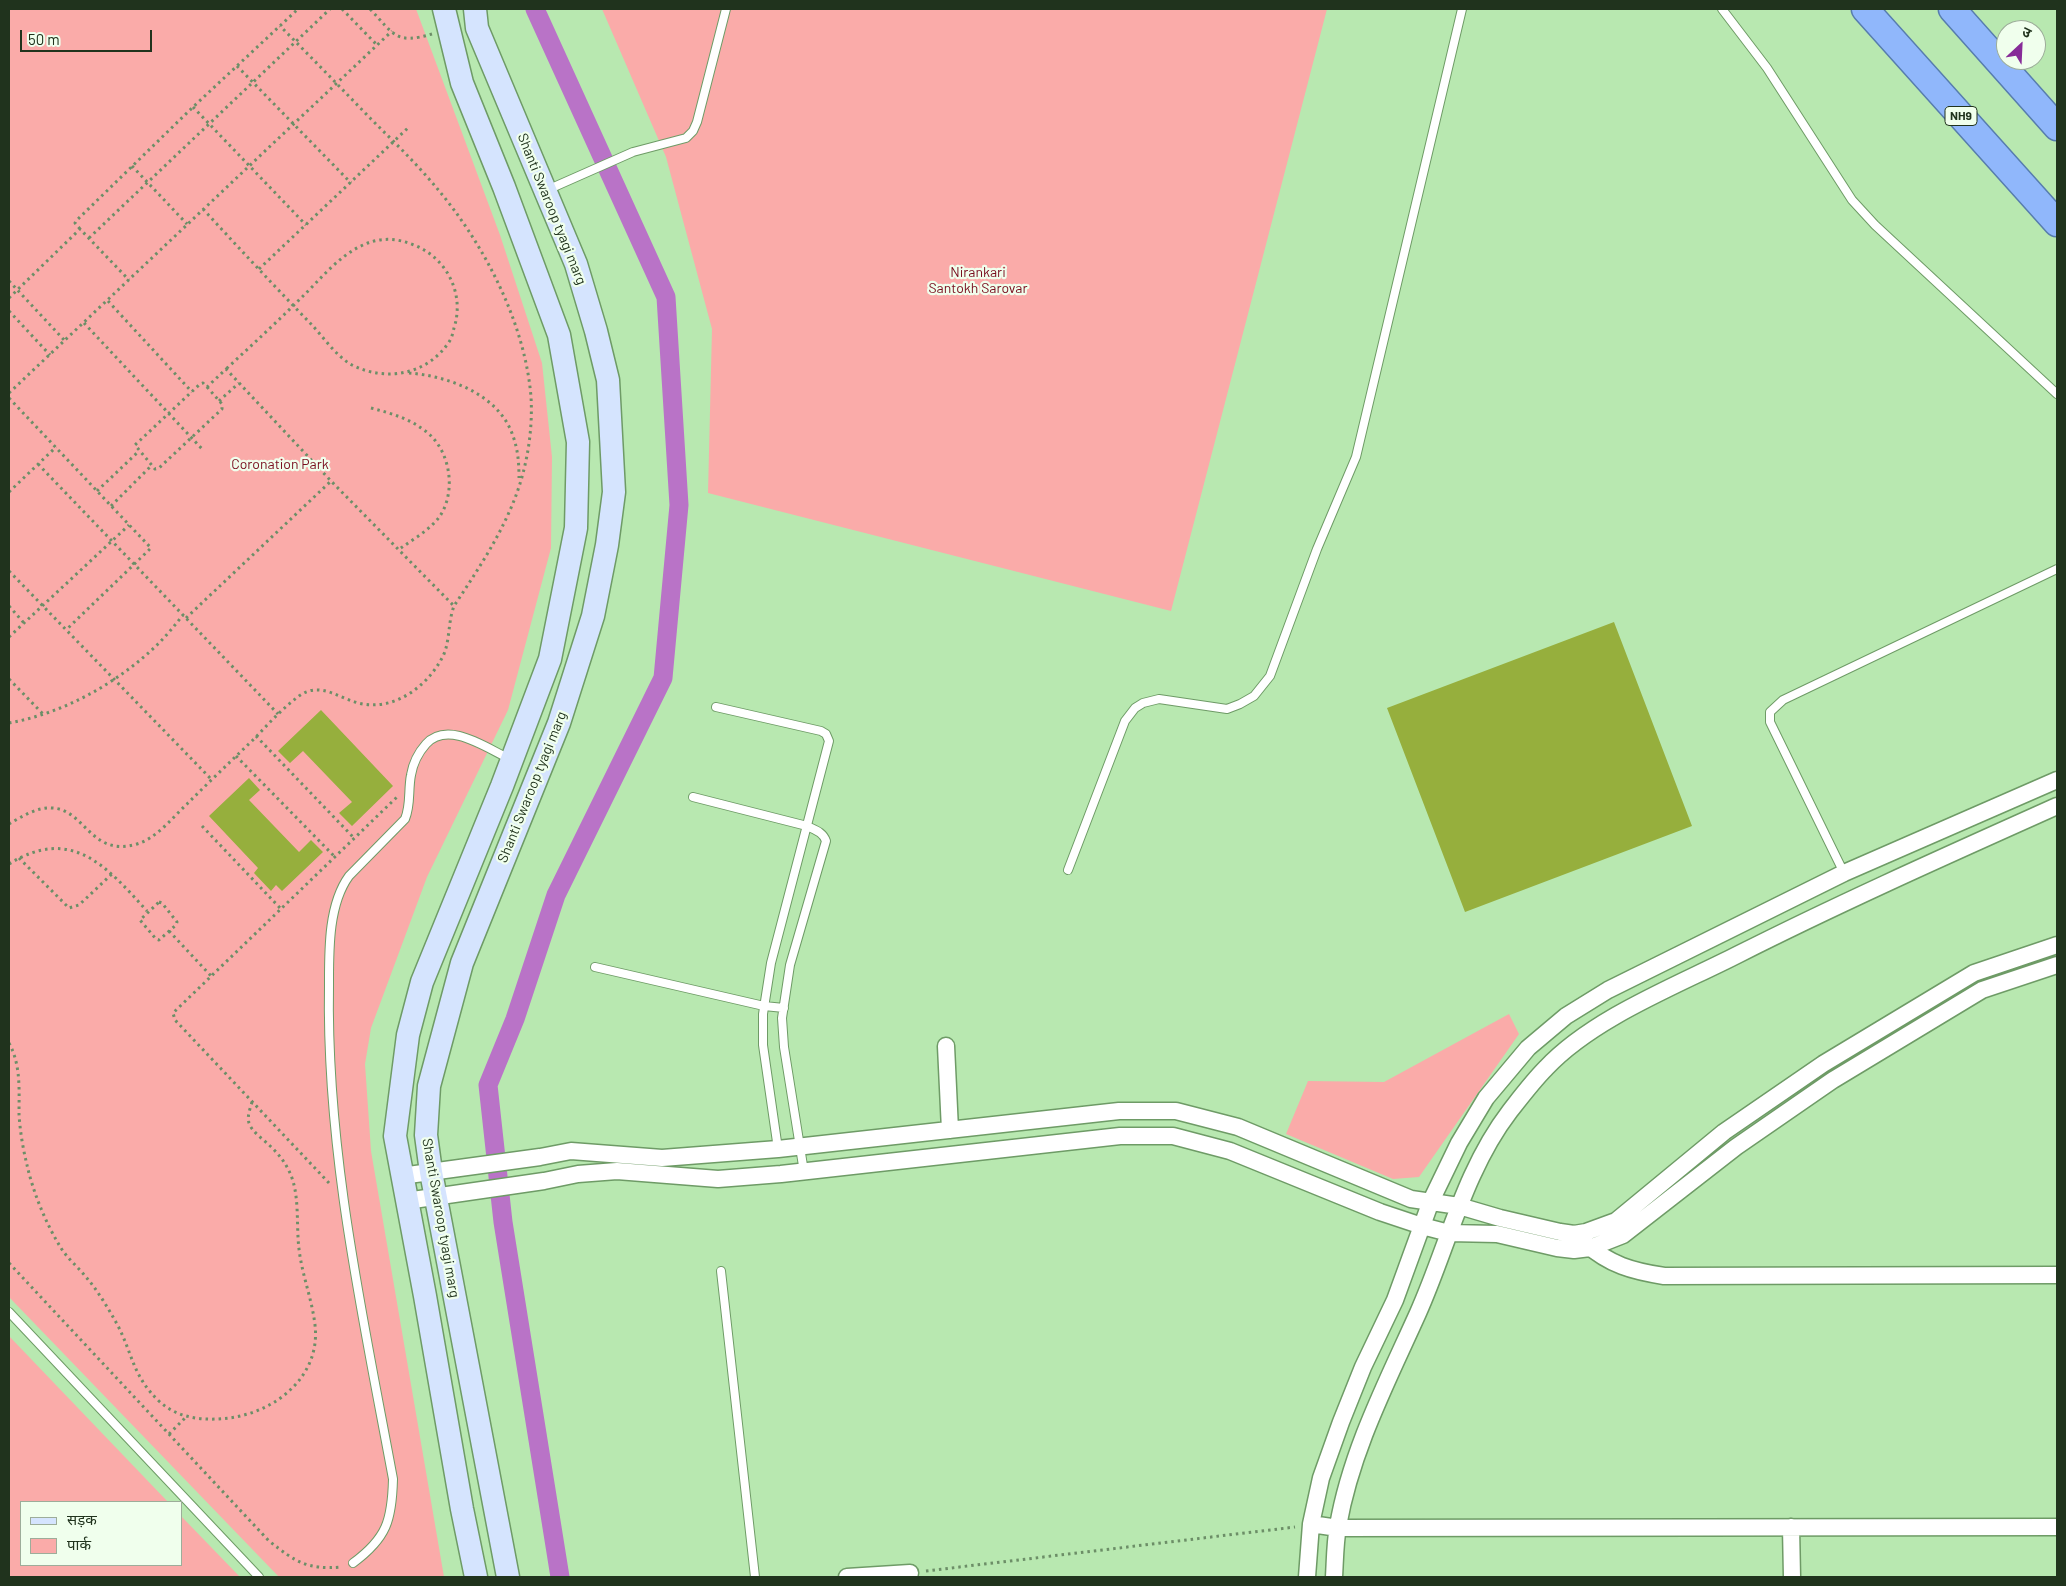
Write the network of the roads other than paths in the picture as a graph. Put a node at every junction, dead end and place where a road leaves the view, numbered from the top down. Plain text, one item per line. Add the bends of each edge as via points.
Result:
1 (474, 9) edge
2 (726, 9) edge
3 (1462, 9) edge
4 (1722, 9) edge
5 (1865, 9) edge
6 (1952, 9) edge
7 (446, 19) edge
8 (2057, 127) edge
9 (545, 190) junction
10 (2057, 223) edge
11 (2057, 394) edge
12 (2057, 569) edge
13 (716, 707) dead end
14 (512, 760) junction
15 (2057, 780) edge
16 (693, 797) dead end
17 (2057, 806) edge
18 (808, 826) junction
19 (1902, 848) junction
20 (1068, 870) dead end
21 (1912, 871) junction
22 (1844, 873) junction
23 (1738, 926) junction
24 (2057, 945) edge
25 (1750, 948) junction
26 (2057, 965) edge
27 (595, 967) dead end
28 (764, 1006) junction
29 (784, 1008) junction
30 (946, 1046) dead end
31 (1220, 1123) junction
32 (944, 1131) junction
33 (800, 1147) junction
34 (1212, 1147) junction
35 (778, 1149) junction
36 (621, 1155) junction
37 (940, 1157) junction
38 (431, 1172) junction
39 (621, 1172) junction
40 (804, 1172) junction
41 (781, 1174) junction
42 (401, 1176) junction
43 (436, 1197) junction
44 (1431, 1201) junction
45 (406, 1202) junction
46 (1459, 1206) junction
47 (1422, 1226) junction
48 (1449, 1232) junction
49 (1574, 1234) junction
50 (1590, 1248) junction
51 (721, 1271) dead end
52 (2057, 1276) edge
53 (9, 1312) edge
54 (1311, 1524) junction
55 (1791, 1527) junction
56 (2057, 1527) edge
57 (1338, 1528) junction
58 (352, 1563) road end
59 (910, 1573) road end
60 (259, 1577) edge
61 (476, 1577) edge
62 (508, 1577) edge
63 (755, 1577) edge
64 (847, 1577) edge
65 (1307, 1577) edge
66 (1334, 1577) edge
67 (1792, 1577) edge

1 - 9 main road, Shanti Swaroop tyagi marg via 477,28
2 - 9 lane via 693,131 686,138 633,152
3 - 20 lane via 1356,457 1317,549 1270,676 1254,696 1227,709 1158,699 1135,708 1125,721
4 - 11 lane via 1767,68 1852,200
5 - 10 highway, NH9
6 - 8 highway
7 - 14 main road, Shanti Swaroop tyagi marg via 462,83 559,335 578,442 576,528 550,659
9 - 38 main road, Shanti Swaroop tyagi marg via 576,264 606,372 614,492 593,616 562,714 462,963 429,1086 426,1135
12 - 22 lane via 1783,700 1770,712 1770,722
13 - 18 lane via 826,734 828,748
14 - 42 main road, Shanti Swaroop tyagi marg via 422,982 408,1035 395,1136
14 - 58 lane via 450,734 439,734 430,740 420,751 412,769 410,808 405,819 349,876 336,902 329,949 332,1093 345,1200 393,1479 392,1508 384,1530 371,1550
15 - 19 street
16 - 18 lane
17 - 21 street
18 - 28 lane via 771,962
18 - 29 lane via 824,836 825,848 790,966
19 - 21 street
19 - 22 street
21 - 25 street
22 - 23 street
23 - 25 street
23 - 44 street via 1608,990 1566,1016 1528,1048 1486,1098 1459,1142
24 - 49 street via 1974,973 1823,1064 1724,1132 1616,1221
25 - 46 street via 1621,1013 1547,1066 1508,1114 1483,1155
26 - 50 street via 1982,990 1833,1080 1736,1147 1623,1235
27 - 28 lane
28 - 29 lane
28 - 35 lane via 763,1045
29 - 33 lane via 784,1047
30 - 32 street
31 - 32 street via 1176,1111 1119,1111
31 - 34 street
31 - 44 street via 1238,1127 1411,1199
32 - 33 street
32 - 37 street
33 - 35 street
33 - 40 lane
34 - 37 street via 1173,1136 1120,1136
34 - 47 street via 1230,1151
35 - 36 street via 662,1158
35 - 41 street
36 - 38 street via 571,1151
36 - 39 street
37 - 40 street
38 - 42 street
38 - 43 main road, Shanti Swaroop tyagi marg
39 - 41 street via 718,1179
39 - 43 street via 578,1174
40 - 41 street
42 - 45 main road, Shanti Swaroop tyagi marg
43 - 45 street
43 - 62 main road, Shanti Swaroop tyagi marg
44 - 46 street
44 - 47 street
45 - 61 main road, Shanti Swaroop tyagi marg
46 - 48 street
46 - 49 street
47 - 48 street
47 - 54 street via 1395,1300 1341,1422
48 - 50 street via 1497,1234 1574,1250
48 - 57 street via 1366,1432 1347,1485
49 - 50 street
50 - 52 street via 1616,1265 1664,1276
51 - 63 lane
53 - 60 lane
54 - 57 street
54 - 65 street
55 - 56 street
55 - 57 street
55 - 67 street
57 - 66 street
59 - 64 street

